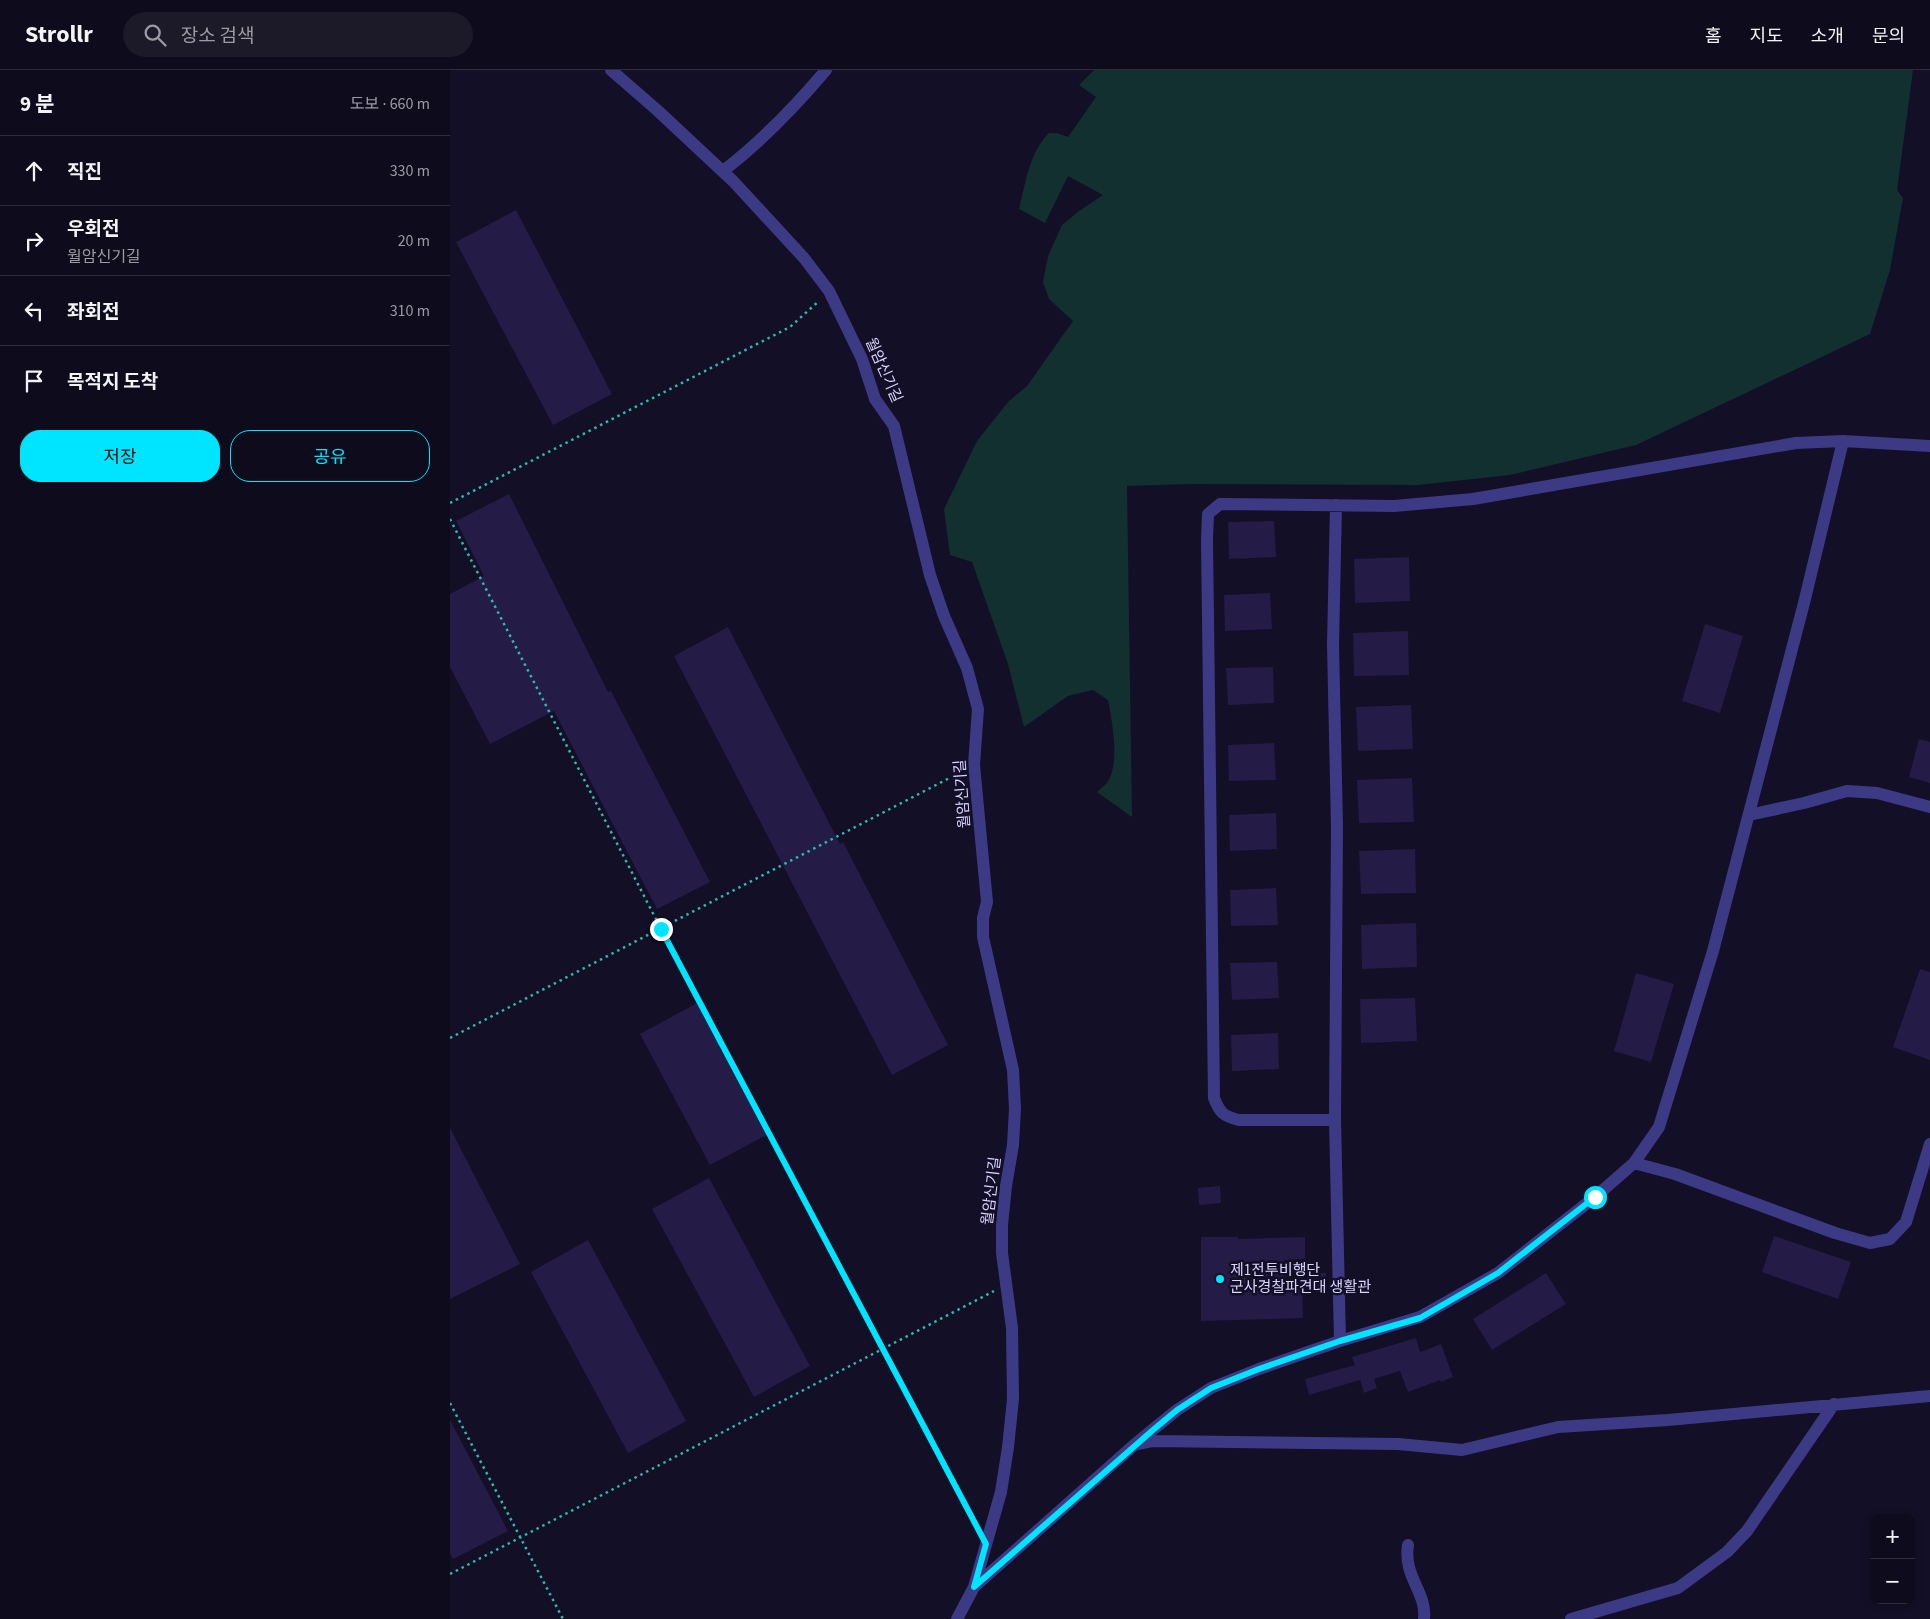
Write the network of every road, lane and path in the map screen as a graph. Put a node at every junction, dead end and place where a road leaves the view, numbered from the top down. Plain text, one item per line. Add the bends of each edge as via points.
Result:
1 (611, 70) edge
2 (826, 70) edge
3 (723, 172) junction
4 (829, 291) junction
5 (1843, 441) junction
6 (1930, 446) edge
7 (450, 503) edge
8 (1336, 505) junction
9 (450, 519) edge
10 (974, 765) junction
11 (1930, 807) edge
12 (1749, 815) junction
13 (661, 929) junction
14 (450, 1038) edge
15 (1335, 1120) junction
16 (1930, 1144) edge
17 (1634, 1163) junction
18 (1007, 1285) junction
19 (1340, 1341) junction
20 (883, 1349) junction
21 (1930, 1396) edge
22 (450, 1403) edge
23 (1834, 1404) junction
24 (1134, 1445) junction
25 (520, 1538) junction
26 (986, 1544) junction
27 (1408, 1545) dead end
28 (450, 1574) edge
29 (974, 1587) junction
30 (563, 1619) edge
31 (957, 1619) edge
32 (1424, 1619) edge
33 (1571, 1619) edge

1 - 3 street, 월암신기길
2 - 3 street via 757,145
3 - 4 street, 월암신기길 via 804,258
4 - 7 path via 790,327
4 - 10 street, 월암신기길 via 862,359 876,398 894,426 930,574 967,668 978,709
5 - 6 street
5 - 8 street via 1796,443 1473,499 1394,506
5 - 12 street
8 - 15 street via 1333,645 1337,826
8 - 15 street via 1220,504 1208,514 1207,539 1214,1098 1219,1112 1239,1120
9 - 13 path
10 - 13 path
10 - 18 street, 월암신기길 via 987,902 983,937 1013,1070 1013,1146 1002,1225
11 - 12 street via 1877,792 1848,791
12 - 17 street via 1713,951 1659,1127
13 - 14 path
13 - 20 path
15 - 19 street
16 - 17 street via 1906,1222 1890,1239 1870,1242 1835,1233 1675,1174
17 - 19 street via 1498,1273 1420,1318
18 - 20 path
18 - 26 street, 월암신기길 via 1012,1328 1013,1399 1001,1492
19 - 24 street via 1211,1388 1177,1410
20 - 25 path
20 - 26 path
21 - 23 street
22 - 25 path
23 - 24 street via 1558,1427 1462,1450 1398,1444 1153,1441
23 - 33 street via 1747,1531 1727,1552 1678,1588
24 - 29 street
25 - 28 path
25 - 30 path
26 - 29 street, 월암신기길
27 - 32 street via 1407,1566 1424,1604
29 - 31 street, 월암신기길

